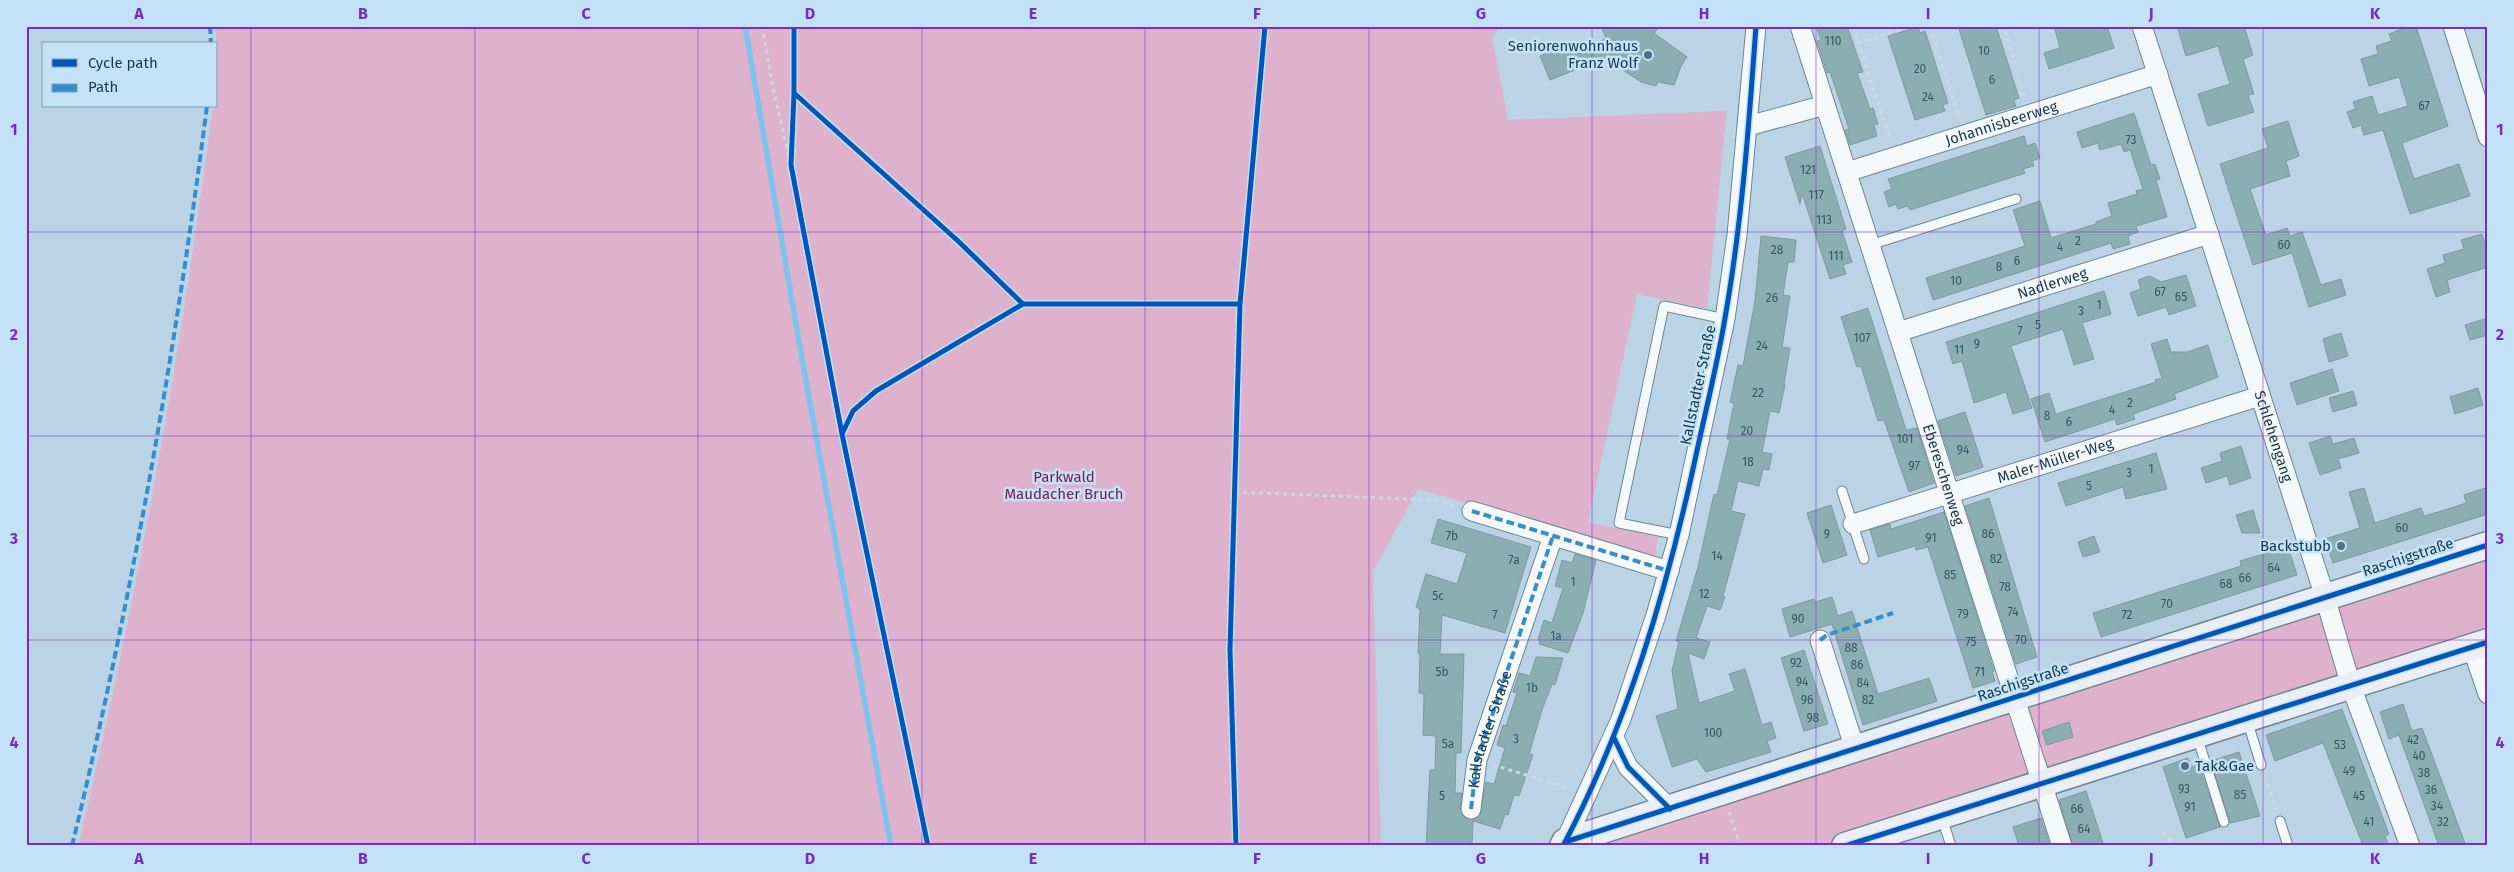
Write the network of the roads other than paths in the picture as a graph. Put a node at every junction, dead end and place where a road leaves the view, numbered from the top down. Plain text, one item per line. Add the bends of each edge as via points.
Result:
1 (1756, 26) edge
2 (1800, 26) edge
3 (2142, 26) edge
4 (2453, 26) edge
5 (2158, 74) junction
6 (1825, 105) junction
7 (1748, 126) junction
8 (2488, 137) edge
9 (1847, 172) junction
10 (2016, 199) dead end
11 (2208, 234) junction
12 (1870, 245) junction
13 (1725, 319) junction
14 (1898, 332) junction
15 (2260, 396) junction
16 (1842, 491) dead end
17 (1949, 494) junction
18 (1472, 511) road end
19 (1853, 524) junction
20 (1678, 535) junction
21 (1553, 536) junction
22 (2488, 545) edge
23 (1864, 559) dead end
24 (1670, 571) junction
25 (2325, 597) junction
26 (1820, 640) dead end
27 (2480, 644) edge
28 (2351, 686) junction
29 (2488, 694) edge
30 (2015, 698) junction
31 (2246, 718) junction
32 (2196, 733) junction
33 (1614, 738) junction
34 (1855, 749) junction
35 (2261, 765) road end
36 (2042, 783) junction
37 (1471, 809) dead end
38 (1670, 810) junction
39 (1941, 815) junction
40 (2224, 822) dead end
41 (2280, 822) road end
42 (1862, 843) edge
43 (1564, 844) edge
44 (1951, 846) edge
45 (2062, 846) edge
46 (2288, 846) edge
47 (2410, 846) edge

1 - 7 street, Kallstadter Straße
2 - 6 street, Ebereschenweg
3 - 5 street, Schlehengang
4 - 8 street
5 - 9 street, Johannisbeerweg
5 - 11 street, Schlehengang
6 - 7 street
6 - 9 street, Ebereschenweg
7 - 13 street, Kallstadter Straße
9 - 12 street, Ebereschenweg
10 - 12 lane
11 - 14 street, Nadlerweg
11 - 15 street, Schlehengang
12 - 14 street, Ebereschenweg
13 - 20 street, Kallstadter Straße
13 - 20 lane via 1664,306 1619,523
14 - 17 street, Ebereschenweg
15 - 17 street, Maler-Müller-Weg
15 - 25 street, Schlehengang
16 - 19 lane
17 - 19 street, Maler-Müller-Weg
17 - 30 street, Ebereschenweg
18 - 21 street
19 - 23 lane
20 - 24 street, Kallstadter Straße
21 - 24 street
21 - 37 street, Kallstadter Straße via 1477,760
22 - 25 street, Raschigstraße
24 - 33 street, Kallstadter Straße
25 - 28 street, Schlehengang
25 - 30 street, Raschigstraße
26 - 34 street
27 - 28 street
27 - 29 street
28 - 31 street
28 - 47 street, Schlehengang
30 - 34 street, Raschigstraße
30 - 36 street, Ebereschenweg
31 - 32 street
31 - 35 lane
32 - 36 street
32 - 40 lane
33 - 38 street via 1628,767
33 - 43 street, Kallstadter Straße
34 - 38 street, Raschigstraße
36 - 39 street
36 - 45 street, Ebereschenweg
38 - 43 street, Raschigstraße
39 - 42 street
39 - 44 lane
41 - 46 lane

